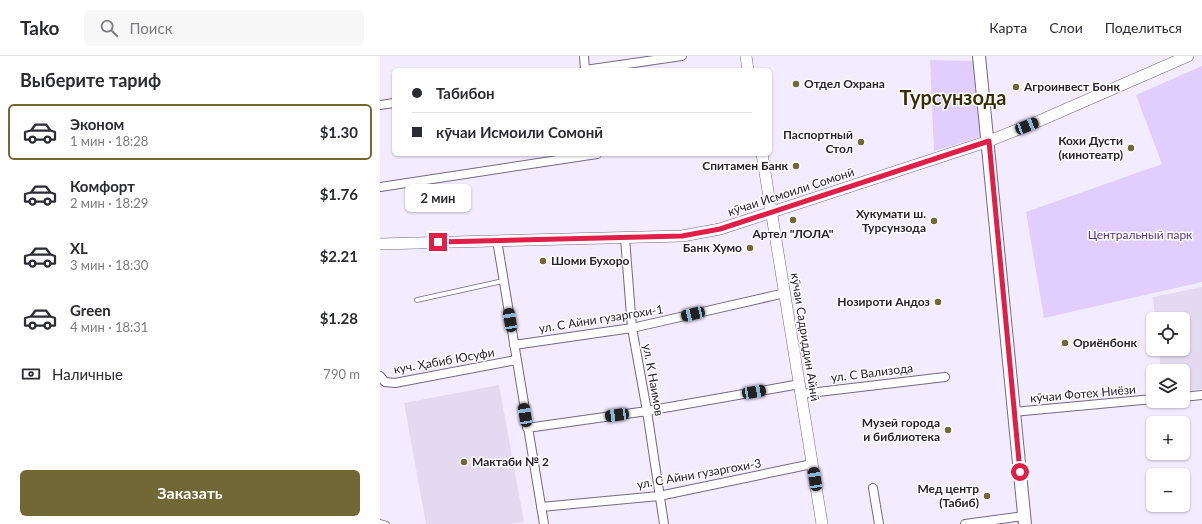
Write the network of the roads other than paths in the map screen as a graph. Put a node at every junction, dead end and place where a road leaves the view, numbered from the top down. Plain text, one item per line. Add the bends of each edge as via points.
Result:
1 (584, 56) edge
2 (682, 56) edge
3 (746, 56) edge
4 (969, 56) edge
5 (979, 56) edge
6 (1188, 56) edge
7 (585, 68) edge
8 (599, 68) edge
9 (748, 68) edge
10 (392, 103) edge
11 (380, 105) edge
12 (989, 141) junction
13 (583, 156) edge
14 (762, 156) edge
15 (380, 186) edge
16 (772, 212) junction
17 (625, 238) junction
18 (496, 240) junction
19 (380, 244) edge
20 (503, 282) junction
21 (785, 293) junction
22 (418, 300) dead end
23 (632, 328) junction
24 (514, 345) junction
25 (516, 360) junction
26 (380, 376) edge
27 (945, 377) dead end
28 (800, 389) junction
29 (1202, 395) edge
30 (1190, 396) edge
31 (1146, 400) edge
32 (647, 411) junction
33 (1014, 412) junction
34 (527, 428) junction
35 (812, 464) junction
36 (873, 488) dead end
37 (659, 496) junction
38 (541, 507) junction
39 (1024, 520) edge
40 (380, 522) edge
41 (387, 524) edge
42 (544, 524) edge
43 (664, 524) edge
44 (822, 524) edge
45 (879, 524) edge
46 (965, 524) edge

1 - 7 street
2 - 8 street
3 - 9 street
4 - 5 street
5 - 12 main road
6 - 12 street, кӯчаи Исмоили Сомонӣ
10 - 11 street
12 - 16 street, кӯчаи Исмоили Сомонӣ
12 - 33 main road
13 - 15 street
14 - 16 street, кӯчаи Садриддин Айнӣ
16 - 17 street, кӯчаи Исмоили Сомонӣ via 720,229 682,236
16 - 21 street, кӯчаи Садриддин Айнӣ
17 - 18 street, кӯчаи Исмоили Сомонӣ
17 - 23 street, ул. К Наимов
18 - 19 street, кӯчаи Исмоили Сомонӣ
18 - 20 street
20 - 22 lane
20 - 24 street
21 - 23 street, ул. С Айни гузаргохи-1
21 - 28 street, кӯчаи Садриддин Айнӣ
23 - 24 street, ул. С Айни гузаргохи-1
23 - 32 street, ул. К Наимов
24 - 25 street
25 - 26 street, куч. Ҳабиб Юсуфи via 395,383 385,382
25 - 34 street
27 - 28 street, ул. С Вализода
28 - 32 street, ул. С Вализода
28 - 35 street, кӯчаи Садриддин Айнӣ
29 - 30 street
31 - 33 street, кӯчаи Фотех Ниёзи
32 - 34 street, ул. С Вализода
32 - 37 street, ул. К Наимов
33 - 39 main road
34 - 38 street
35 - 37 street, ул. С Айни гузаргохи-3
35 - 44 street, кӯчаи Садриддин Айнӣ
36 - 45 street
37 - 38 street, ул. С Айни гузаргохи-3
37 - 43 street, ул. К Наимов
38 - 42 street
39 - 46 street
40 - 41 lane

